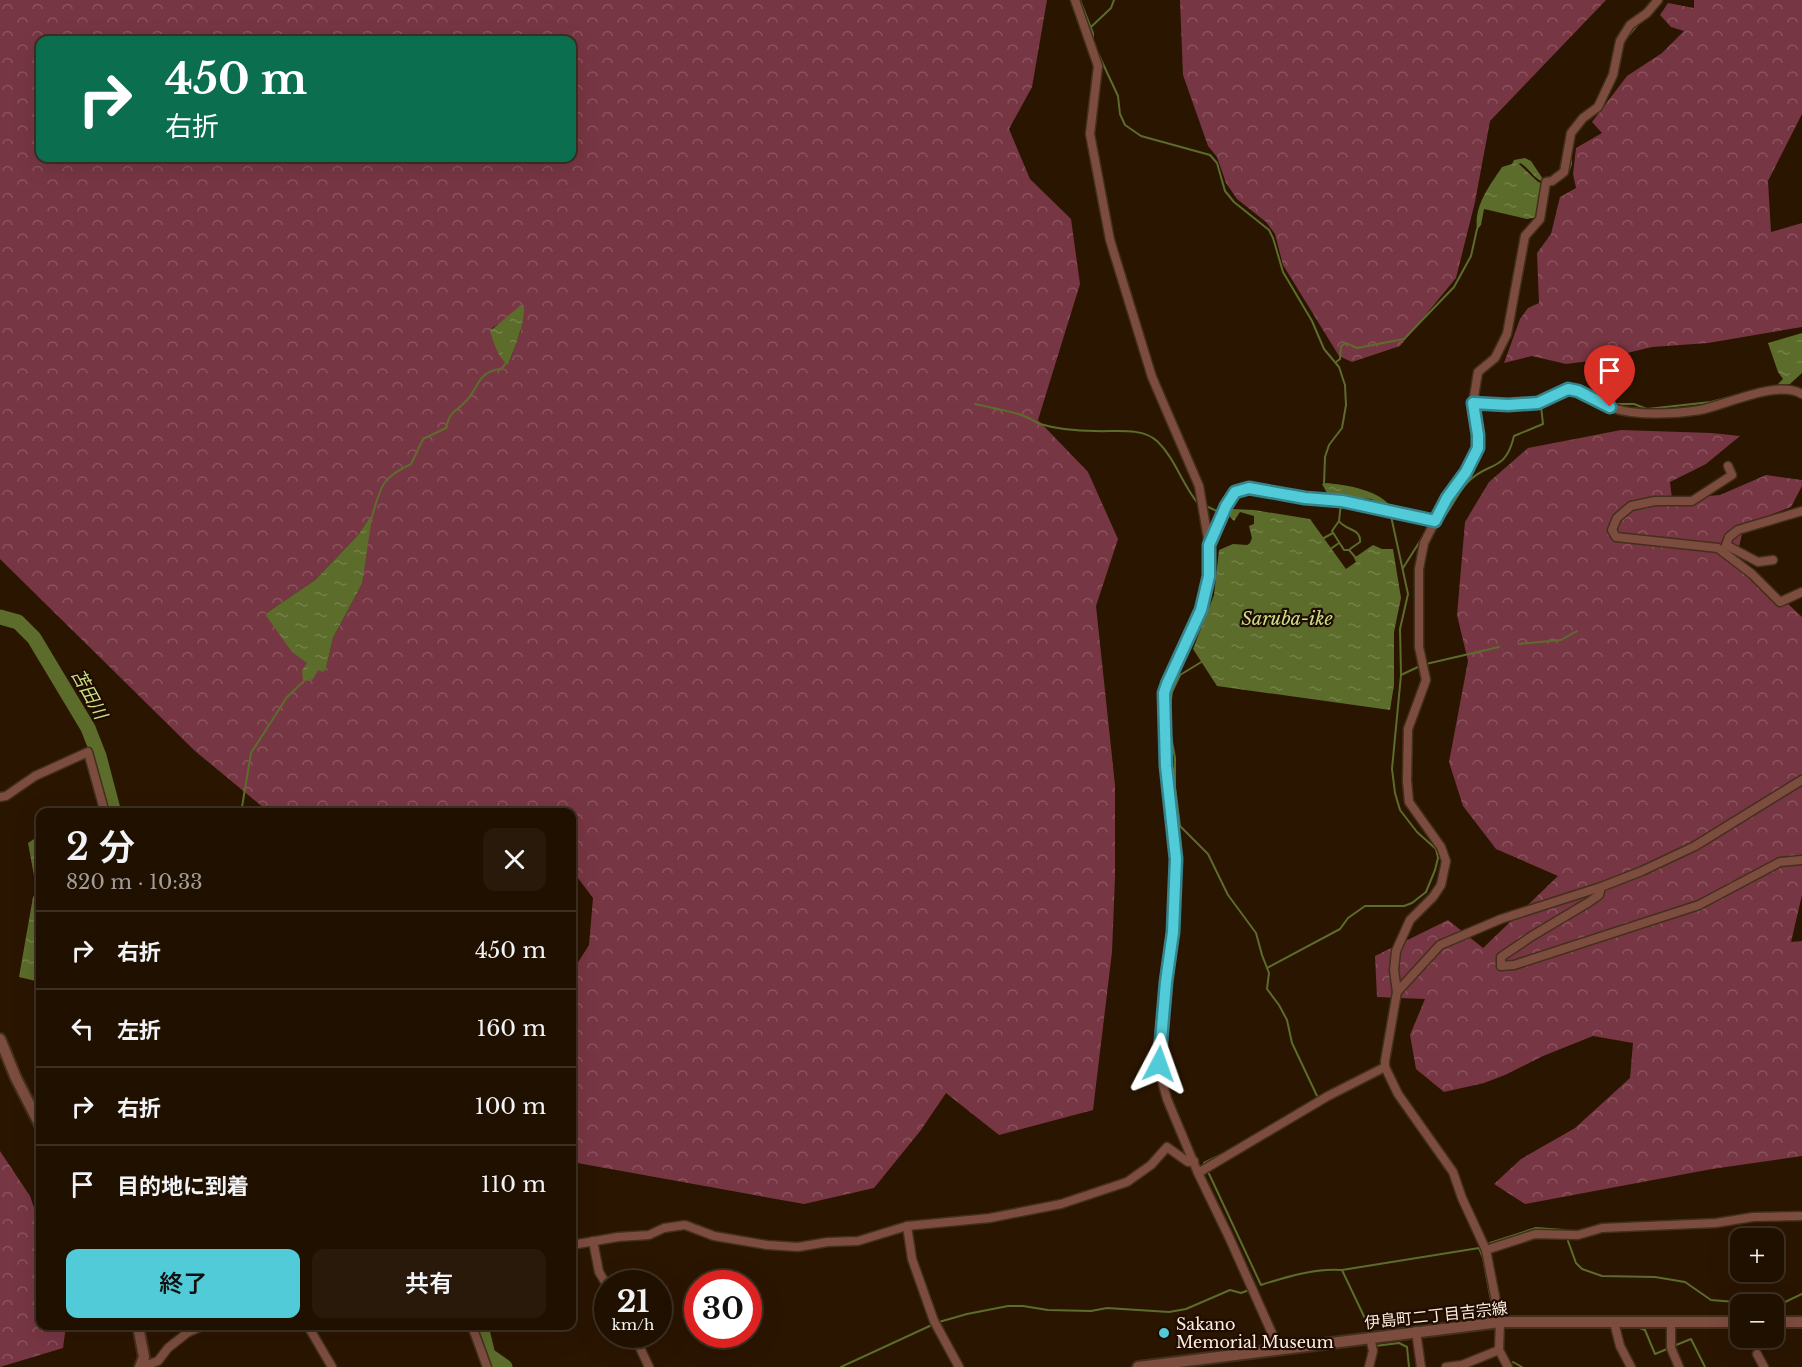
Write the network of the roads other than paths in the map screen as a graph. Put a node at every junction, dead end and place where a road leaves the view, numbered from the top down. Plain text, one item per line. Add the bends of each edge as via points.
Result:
1 (1075, 0) edge
2 (1658, 0) edge
3 (1802, 394) edge
4 (1473, 403) junction
5 (1728, 466) dead end
6 (1802, 511) edge
7 (1432, 525) junction
8 (1209, 545) junction
9 (1773, 561) dead end
10 (1802, 592) edge
11 (1802, 780) edge
12 (0, 797) edge
13 (104, 808) edge
14 (1802, 860) edge
15 (1602, 888) junction
16 (1397, 992) junction
17 (0, 1039) edge
18 (1385, 1067) junction
19 (36, 1117) edge
20 (1194, 1161) junction
21 (1204, 1169) junction
22 (1802, 1216) edge
23 (907, 1226) junction
24 (593, 1240) junction
25 (576, 1244) edge
26 (1485, 1250) junction
27 (600, 1270) edge
28 (1500, 1322) junction
29 (1614, 1322) junction
30 (1671, 1322) junction
31 (1730, 1322) edge
32 (1784, 1322) edge
33 (1802, 1322) edge
34 (139, 1330) edge
35 (193, 1330) edge
36 (310, 1330) edge
37 (473, 1330) edge
38 (1416, 1331) junction
39 (1370, 1337) junction
40 (640, 1348) edge
41 (1279, 1349) junction
42 (1499, 1350) junction
43 (1757, 1354) dead end
44 (1158, 1366) edge
45 (140, 1367) edge
46 (332, 1367) edge
47 (487, 1367) edge
48 (648, 1367) edge
49 (959, 1367) edge
50 (1138, 1367) edge
51 (1369, 1367) edge
52 (1421, 1367) edge
53 (1446, 1367) edge
54 (1508, 1367) edge
55 (1632, 1367) edge
56 (1679, 1367) edge
57 (1764, 1367) edge

1 - 8 street via 1098,66 1090,134 1110,240 1152,377 1199,486
2 - 4 street via 1630,25 1620,41 1613,75 1598,107 1571,133 1564,172 1546,182 1540,219 1525,236 1507,334 1495,358 1478,372
3 - 4 street via 1783,389 1698,410 1651,413 1623,412 1568,389 1538,403
4 - 7 street via 1478,448
5 - 10 street via 1732,475 1692,501 1655,501 1631,506 1617,518 1612,530 1616,537 1718,548 1780,602
6 - 9 street via 1729,537 1726,545 1758,562
7 - 8 street via 1341,501 1243,489 1230,497
7 - 16 street via 1419,569 1419,647 1426,680 1408,729 1407,781 1409,802 1441,847 1446,861 1441,885 1410,920 1396,951
8 - 20 street via 1205,596 1167,684 1163,705 1176,859 1173,932 1159,1064 1162,1086
11 - 15 street via 1695,846
12 - 13 street via 88,752
14 - 15 street via 1780,862 1699,905 1501,966 1501,957 1589,902
15 - 16 street via 1501,919 1440,945
16 - 18 street
17 - 19 street
18 - 21 street
18 - 26 street via 1398,1094 1453,1172
20 - 21 street
20 - 23 street via 1188,1162 1167,1147 1151,1165 1127,1182 1061,1204 990,1218
21 - 41 street
22 - 26 street via 1602,1228 1578,1235 1535,1234
23 - 24 street via 858,1241 798,1247 714,1236 685,1225 649,1234
23 - 49 street via 912,1259 935,1323
24 - 25 street
24 - 27 street
26 - 28 street
28 - 29 street, 伊島町二丁目吉宗線
28 - 38 street, 伊島町二丁目吉宗線
28 - 42 street
29 - 30 street, 伊島町二丁目吉宗線
29 - 55 street via 1620,1346
30 - 31 street, 伊島町二丁目吉宗線
30 - 56 street via 1671,1348
32 - 33 street
34 - 45 street via 144,1357
35 - 45 street via 168,1348 158,1361
36 - 46 street
37 - 47 street
38 - 39 street, 伊島町二丁目吉宗線
38 - 52 street
39 - 41 street, 伊島町二丁目吉宗線
39 - 51 street via 1373,1351
40 - 48 street
41 - 44 street, 伊島町二丁目吉宗線
42 - 53 street
42 - 54 street
43 - 57 street
44 - 50 street, 伊島町二丁目吉宗線

